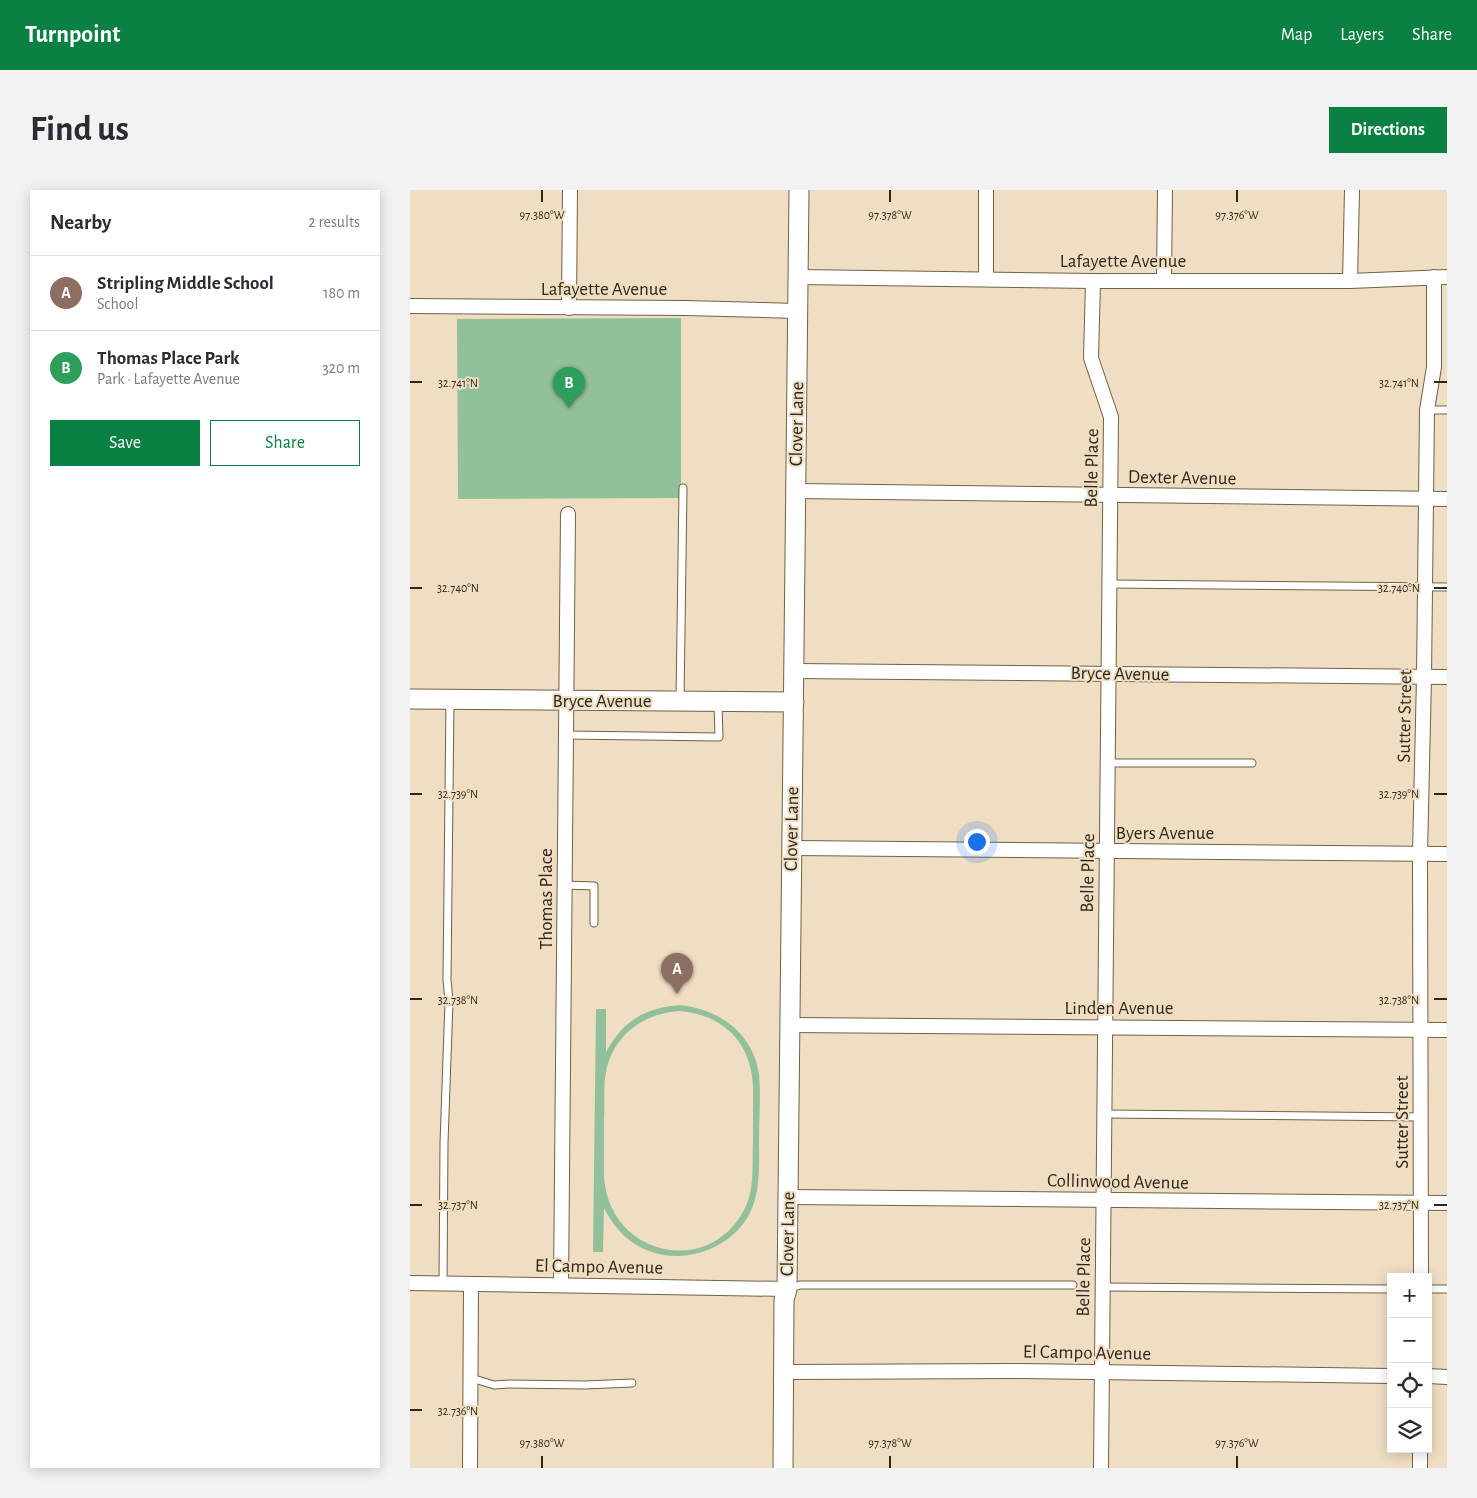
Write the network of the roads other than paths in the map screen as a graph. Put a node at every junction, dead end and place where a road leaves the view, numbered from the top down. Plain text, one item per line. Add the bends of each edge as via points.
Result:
1 (570, 190) edge
2 (799, 190) edge
3 (986, 190) edge
4 (1165, 190) edge
5 (1352, 190) edge
6 (798, 277) junction
7 (1441, 277) edge
8 (986, 278) junction
9 (1164, 280) junction
10 (1093, 281) junction
11 (1350, 281) junction
12 (410, 306) edge
13 (569, 308) junction
14 (798, 311) junction
15 (1427, 410) junction
16 (1447, 410) edge
17 (683, 488) dead end
18 (796, 491) junction
19 (1110, 496) junction
20 (1426, 499) junction
21 (1447, 499) edge
22 (568, 514) dead end
23 (1109, 584) junction
24 (1426, 587) junction
25 (1447, 587) edge
26 (794, 671) junction
27 (1108, 674) junction
28 (1424, 677) junction
29 (1447, 677) edge
30 (410, 699) edge
31 (450, 699) junction
32 (566, 700) junction
33 (680, 701) junction
34 (718, 702) junction
35 (794, 702) junction
36 (566, 735) junction
37 (1108, 762) junction
38 (1252, 763) dead end
39 (792, 848) junction
40 (1107, 851) junction
41 (1420, 854) junction
42 (1447, 854) edge
43 (564, 885) junction
44 (594, 923) dead end
45 (790, 1025) junction
46 (1105, 1027) junction
47 (1421, 1029) junction
48 (1447, 1030) edge
49 (1104, 1114) junction
50 (1421, 1117) junction
51 (788, 1197) junction
52 (1104, 1200) junction
53 (1421, 1203) junction
54 (1447, 1203) edge
55 (1421, 1273) edge
56 (410, 1283) edge
57 (444, 1284) junction
58 (471, 1284) junction
59 (561, 1285) junction
60 (1073, 1285) dead end
61 (1103, 1288) junction
62 (787, 1289) junction
63 (1387, 1289) edge
64 (1432, 1289) edge
65 (1447, 1289) edge
66 (783, 1372) junction
67 (1102, 1372) junction
68 (1387, 1376) edge
69 (1432, 1376) edge
70 (1447, 1377) edge
71 (471, 1378) junction
72 (632, 1383) dead end
73 (1420, 1453) edge
74 (470, 1468) edge
75 (783, 1468) edge
76 (1101, 1468) edge
77 (1420, 1468) edge

1 - 13 street
2 - 6 street, Clover Lane
3 - 8 street
4 - 9 street
5 - 11 street
6 - 8 street, Lafayette Avenue
6 - 14 street, Clover Lane
7 - 11 street, Lafayette Avenue
7 - 15 street, Sutter Street
8 - 10 street, Lafayette Avenue
9 - 10 street, Lafayette Avenue
9 - 11 street, Lafayette Avenue
10 - 19 street, Belle Place via 1091,358 1111,417
12 - 13 street, Lafayette Avenue
13 - 14 street, Lafayette Avenue
14 - 18 street, Clover Lane
15 - 16 lane
15 - 20 street, Sutter Street
17 - 33 lane
18 - 19 street, Dexter Avenue
18 - 26 street, Clover Lane
19 - 20 street, Dexter Avenue
19 - 23 street, Belle Place
20 - 21 street, Dexter Avenue
20 - 24 street, Sutter Street
22 - 32 street, Thomas Place
23 - 24 lane
23 - 27 street, Belle Place
24 - 25 lane
24 - 28 street, Sutter Street
26 - 27 street, Bryce Avenue
26 - 35 street, Clover Lane
27 - 28 street, Bryce Avenue
27 - 37 street, Belle Place
28 - 29 street, Bryce Avenue
28 - 41 street, Sutter Street
30 - 31 street, Bryce Avenue
31 - 32 street, Bryce Avenue
31 - 57 lane
32 - 33 street, Bryce Avenue
32 - 36 street, Thomas Place
33 - 34 street, Bryce Avenue
34 - 35 street, Bryce Avenue
34 - 36 lane via 719,737
35 - 39 street, Clover Lane
36 - 43 street, Thomas Place
37 - 38 lane
37 - 40 street, Belle Place
39 - 40 street, Byers Avenue
39 - 45 street, Clover Lane
40 - 41 street, Byers Avenue
40 - 46 street, Belle Place
41 - 42 street, Byers Avenue
41 - 47 street, Sutter Street
43 - 44 lane via 594,886
43 - 59 street, Thomas Place
45 - 46 street, Linden Avenue
45 - 51 street, Clover Lane
46 - 47 street, Linden Avenue
46 - 49 street, Belle Place
47 - 48 street, Linden Avenue
47 - 50 street, Sutter Street
49 - 50 lane
49 - 52 street, Belle Place
50 - 53 street, Sutter Street
51 - 52 street, Collinwood Avenue
51 - 62 street, Clover Lane
52 - 53 street, Collinwood Avenue
52 - 61 street, Belle Place
53 - 54 street, Collinwood Avenue
53 - 55 street, Sutter Street
56 - 57 street, El Campo Avenue
57 - 58 street, El Campo Avenue
58 - 59 street, El Campo Avenue
58 - 71 street
59 - 62 street, El Campo Avenue
60 - 62 lane via 800,1285
61 - 63 lane
61 - 67 street, Belle Place
62 - 66 street, Clover Lane
64 - 65 lane
66 - 67 street, El Campo Avenue
66 - 75 street, Clover Lane
67 - 68 street, El Campo Avenue
67 - 76 street, Belle Place
69 - 70 street
71 - 72 lane via 494,1385
71 - 74 street
73 - 77 street

